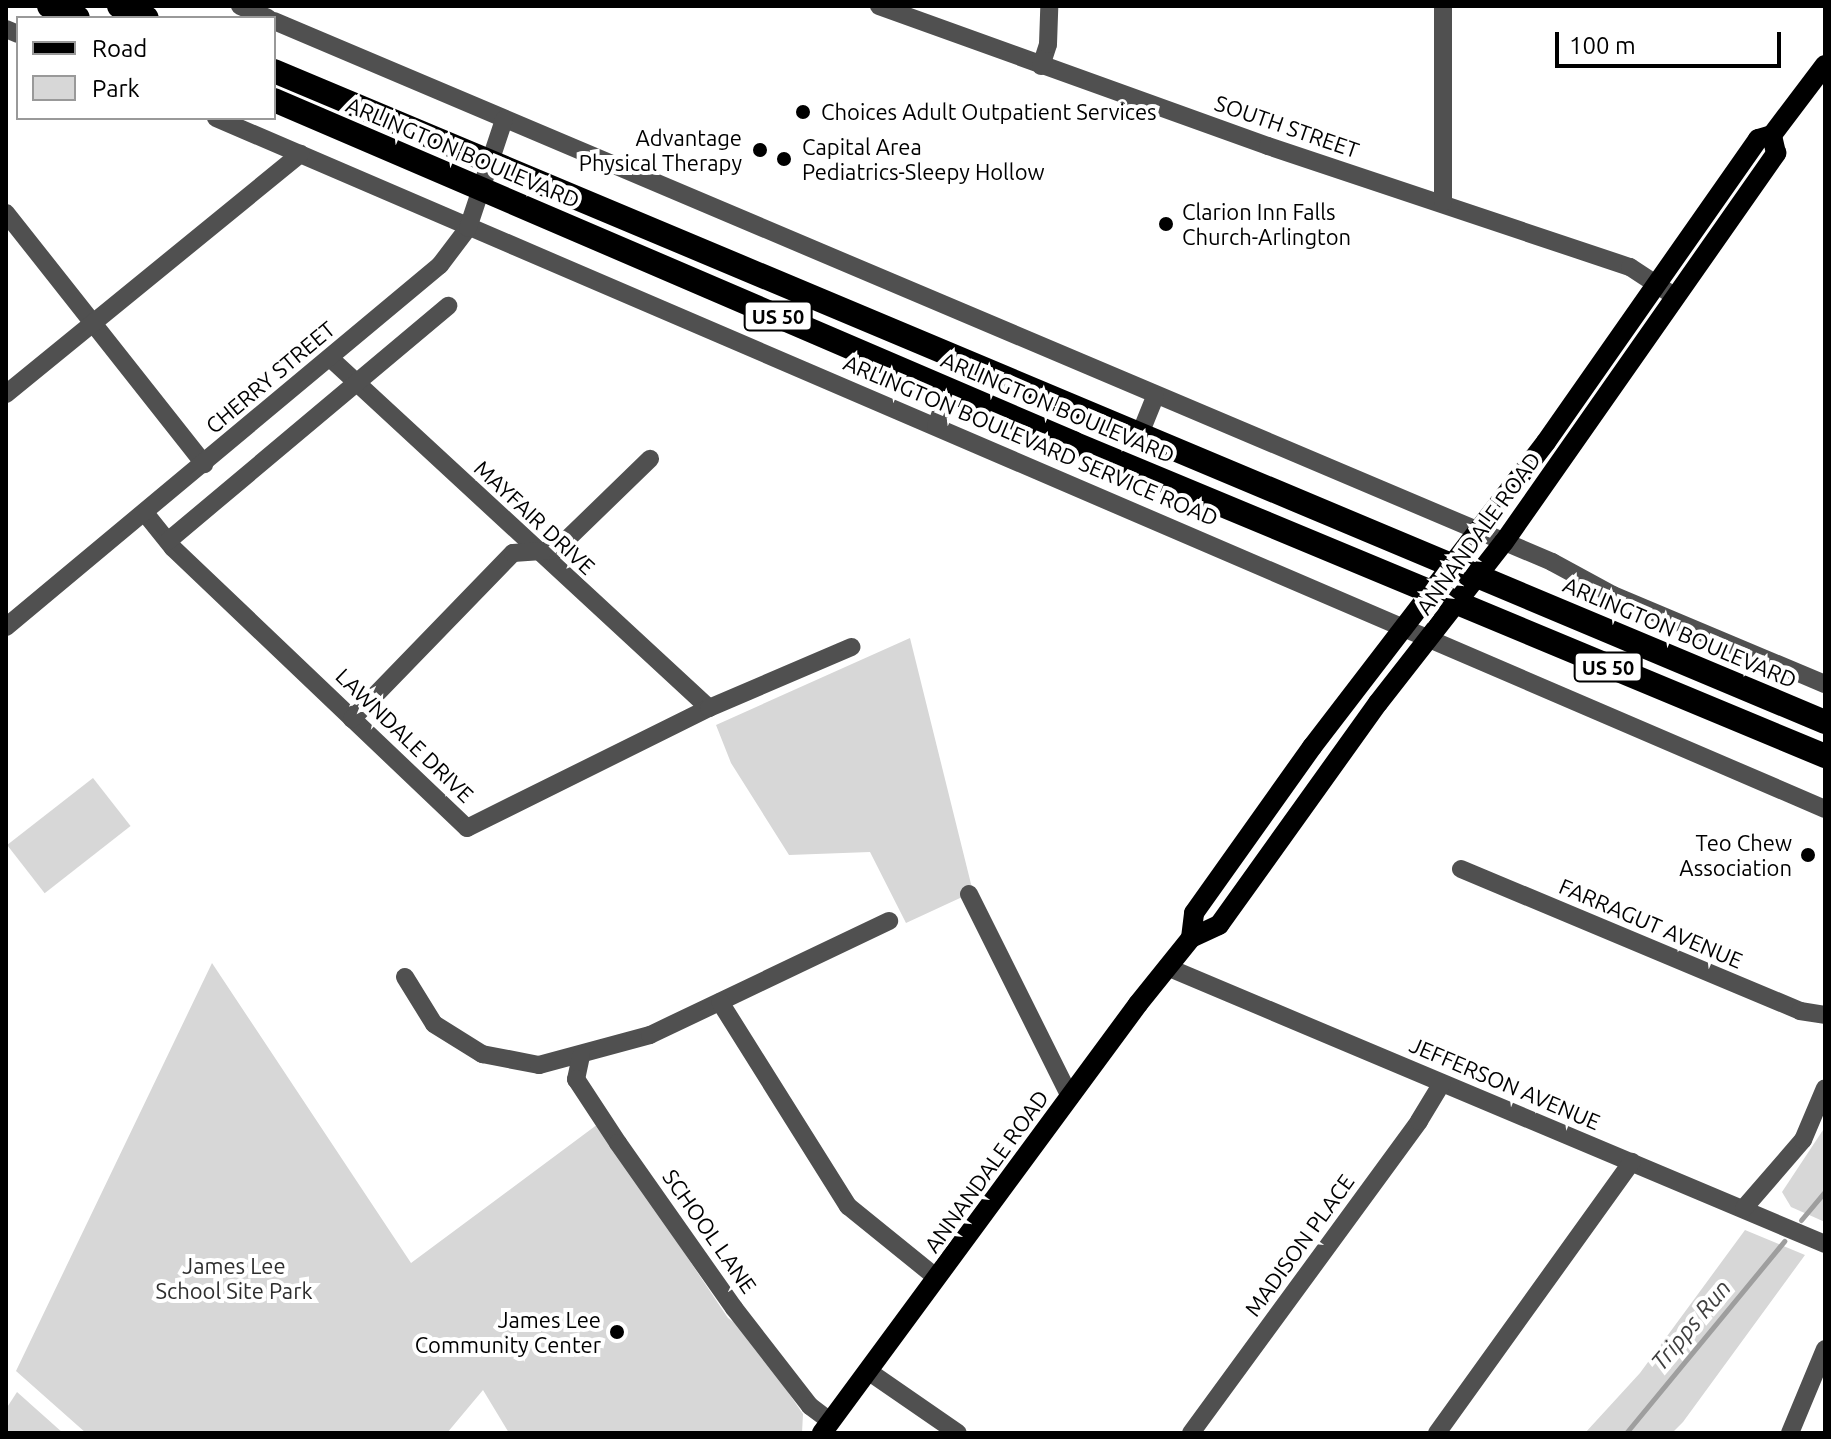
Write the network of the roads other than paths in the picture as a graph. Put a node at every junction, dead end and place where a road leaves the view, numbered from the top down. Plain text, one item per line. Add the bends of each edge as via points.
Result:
1 (49, 6) edge
2 (119, 6) edge
3 (240, 6) edge
4 (879, 6) edge
5 (1049, 6) edge
6 (1443, 6) edge
7 (73, 16) edge
8 (142, 16) edge
9 (263, 16) edge
10 (276, 22) edge
11 (1825, 65) edge
12 (1041, 66) junction
13 (276, 72) edge
14 (276, 101) edge
15 (221, 120) edge
16 (504, 120) junction
17 (1772, 135) junction
18 (300, 154) junction
19 (489, 161) junction
20 (482, 188) junction
21 (1443, 202) junction
22 (6, 213) edge
23 (468, 228) junction
24 (1658, 285) junction
25 (1677, 298) junction
26 (448, 306) dead end
27 (93, 322) junction
28 (330, 358) junction
29 (355, 382) junction
30 (949, 390) junction
31 (6, 394) edge
32 (1155, 397) junction
33 (936, 426) junction
34 (1140, 434) junction
35 (650, 459) dead end
36 (204, 464) junction
37 (145, 513) junction
38 (1479, 532) junction
39 (168, 541) junction
40 (1504, 542) junction
41 (535, 551) junction
42 (1454, 564) junction
43 (1479, 575) junction
44 (1431, 592) junction
45 (1458, 604) junction
46 (1403, 625) junction
47 (6, 627) edge
48 (1430, 637) junction
49 (851, 647) dead end
50 (1825, 684) edge
51 (709, 708) junction
52 (352, 719) junction
53 (1825, 722) edge
54 (1825, 756) edge
55 (1825, 809) edge
56 (1461, 869) dead end
57 (969, 894) dead end
58 (889, 921) dead end
59 (1191, 938) junction
60 (1167, 967) junction
61 (405, 977) dead end
62 (720, 1002) junction
63 (1825, 1015) edge
64 (581, 1056) junction
65 (1442, 1083) junction
66 (1825, 1088) edge
67 (1070, 1097) junction
68 (1632, 1162) junction
69 (1744, 1208) junction
70 (1825, 1244) edge
71 (937, 1278) junction
72 (1825, 1349) edge
73 (868, 1371) junction
74 (826, 1427) edge
75 (958, 1433) edge
76 (1191, 1433) edge
77 (1437, 1433) edge
78 (1790, 1433) edge

1 - 7 highway
2 - 8 highway
3 - 9 street
4 - 12 street, SOUTH STREET
5 - 12 street via 1051,27
6 - 21 street
10 - 16 street
11 - 17 main road, ANNANDALE ROAD
12 - 21 street, SOUTH STREET
13 - 19 highway, ARLINGTON BOULEVARD / US 50
14 - 20 highway, ARLINGTON BOULEVARD / US 50
15 - 18 street, ARLINGTON BOULEVARD SERVICE ROAD
16 - 19 street, CHERRY STREET
16 - 32 street
17 - 24 main road, ANNANDALE ROAD via 1758,139
17 - 25 main road, ANNANDALE ROAD via 1776,153
18 - 23 street, ARLINGTON BOULEVARD SERVICE ROAD
18 - 27 street
19 - 20 street, CHERRY STREET
19 - 34 highway, ARLINGTON BOULEVARD / US 50
20 - 23 street, CHERRY STREET
20 - 30 highway, ARLINGTON BOULEVARD / US 50
21 - 24 street, SOUTH STREET via 1630,267
22 - 27 street
23 - 28 street, CHERRY STREET via 440,265
23 - 33 street, ARLINGTON BOULEVARD SERVICE ROAD
24 - 25 street, SOUTH STREET
24 - 38 main road, ANNANDALE ROAD
25 - 40 main road, ANNANDALE ROAD
26 - 29 street
27 - 31 street
27 - 36 street
28 - 29 street, MAYFAIR DRIVE
28 - 36 street, CHERRY STREET
29 - 39 street
29 - 41 street, MAYFAIR DRIVE
30 - 33 street
30 - 44 highway, ARLINGTON BOULEVARD / US 50
32 - 34 street
32 - 38 street
33 - 46 street, ARLINGTON BOULEVARD SERVICE ROAD
34 - 42 highway, ARLINGTON BOULEVARD / US 50
35 - 41 street via 556,550
36 - 37 street, CHERRY STREET
37 - 39 street, LAWNDALE DRIVE
37 - 47 street, CHERRY STREET
38 - 40 street
38 - 42 main road, ANNANDALE ROAD
39 - 52 street, LAWNDALE DRIVE
40 - 43 main road, ANNANDALE ROAD
40 - 50 street via 1613,595
41 - 51 street, MAYFAIR DRIVE
41 - 52 street via 513,553
42 - 43 highway, ARLINGTON BOULEVARD / US 50
42 - 44 main road, ANNANDALE ROAD
43 - 45 main road, ANNANDALE ROAD
43 - 53 highway, ARLINGTON BOULEVARD / US 50
44 - 45 highway, ARLINGTON BOULEVARD / US 50
44 - 46 main road, ANNANDALE ROAD
45 - 48 main road, ANNANDALE ROAD
45 - 54 highway, ARLINGTON BOULEVARD / US 50
46 - 48 street, ARLINGTON BOULEVARD SERVICE ROAD
46 - 59 main road, ANNANDALE ROAD via 1194,913
48 - 55 street, ARLINGTON BOULEVARD SERVICE ROAD
48 - 59 main road, ANNANDALE ROAD via 1219,925
49 - 51 street, LAWNDALE DRIVE
51 - 52 street, LAWNDALE DRIVE via 467,828
56 - 63 street, FARRAGUT AVENUE via 1800,1011
57 - 67 street
58 - 62 street
59 - 60 main road, ANNANDALE ROAD
60 - 65 street, JEFFERSON AVENUE
60 - 67 main road, ANNANDALE ROAD
61 - 64 street via 434,1024 482,1054 539,1065
62 - 64 street via 639,1039
62 - 71 street via 848,1206
64 - 74 street, SCHOOL LANE via 576,1079 618,1143
65 - 68 street, JEFFERSON AVENUE
65 - 76 street, MADISON PLACE
66 - 69 street via 1803,1140
67 - 71 main road, ANNANDALE ROAD
68 - 69 street, JEFFERSON AVENUE
68 - 77 street
69 - 70 street, JEFFERSON AVENUE
71 - 73 main road, ANNANDALE ROAD
72 - 78 street
73 - 74 main road, ANNANDALE ROAD
73 - 75 street

